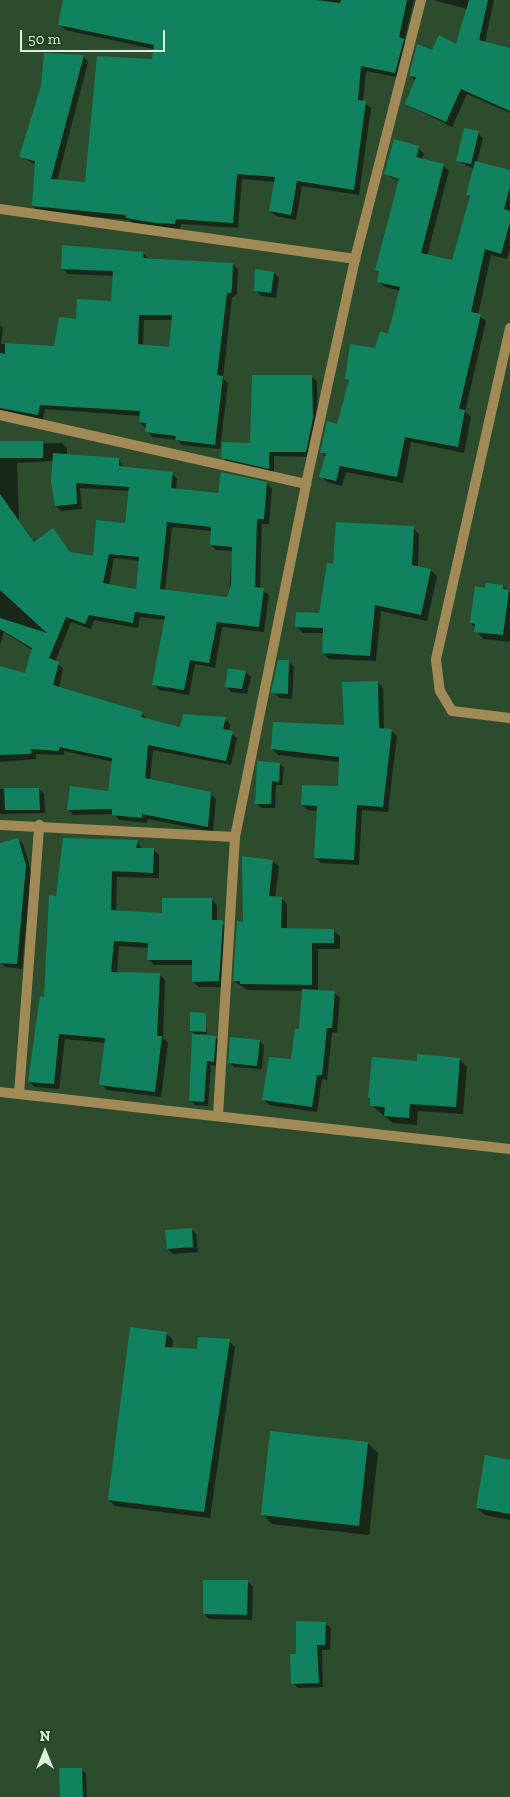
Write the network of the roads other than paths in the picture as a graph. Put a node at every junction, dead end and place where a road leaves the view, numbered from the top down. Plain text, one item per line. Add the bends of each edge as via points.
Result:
1 (421, 0) edge
2 (0, 209) edge
3 (355, 259) junction
4 (510, 328) edge
5 (0, 415) edge
6 (306, 484) junction
7 (510, 718) edge
8 (0, 825) edge
9 (39, 825) junction
10 (235, 837) junction
11 (0, 1092) edge
12 (19, 1094) junction
13 (218, 1115) junction
14 (510, 1149) edge

1 - 3 street
2 - 3 street
3 - 6 street
4 - 7 street via 436,660 440,692 452,711
5 - 6 street
6 - 10 street
8 - 9 street
9 - 10 street
9 - 12 street
10 - 13 street
11 - 12 street
12 - 13 street
13 - 14 street

